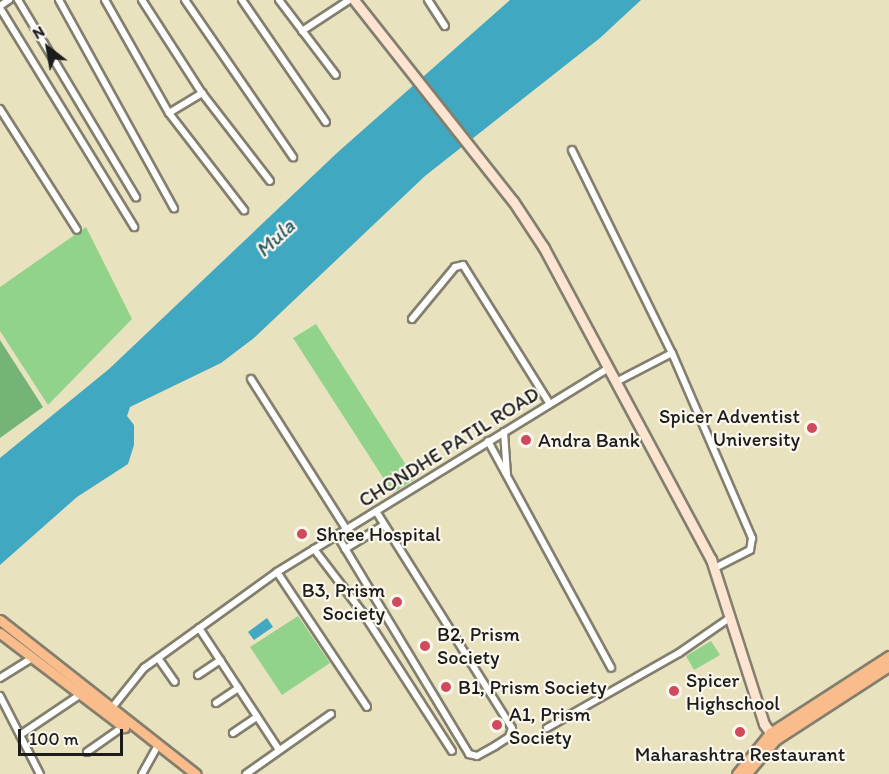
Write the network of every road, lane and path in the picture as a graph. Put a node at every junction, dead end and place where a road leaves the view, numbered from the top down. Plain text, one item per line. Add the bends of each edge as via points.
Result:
1 (9, 0) edge
2 (18, 0) edge
3 (58, 0) edge
4 (105, 0) edge
5 (142, 0) edge
6 (185, 0) edge
7 (242, 0) edge
8 (279, 0) edge
9 (349, 0) edge
10 (354, 0) edge
11 (428, 0) edge
12 (0, 7) edge
13 (445, 26) dead end
14 (302, 31) junction
15 (336, 75) dead end
16 (202, 93) junction
17 (0, 109) edge
18 (169, 113) junction
19 (326, 122) dead end
20 (572, 150) dead end
21 (293, 157) dead end
22 (270, 181) dead end
23 (136, 196) dead end
24 (174, 207) dead end
25 (244, 210) dead end
26 (134, 226) dead end
27 (77, 230) dead end
28 (411, 319) dead end
29 (672, 353) junction
30 (609, 368) junction
31 (251, 379) dead end
32 (616, 382) junction
33 (550, 404) junction
34 (504, 432) junction
35 (488, 441) junction
36 (507, 476) junction
37 (376, 511) junction
38 (384, 525) junction
39 (347, 530) junction
40 (337, 535) junction
41 (314, 549) junction
42 (345, 549) junction
43 (715, 568) junction
44 (277, 573) junction
45 (731, 616) junction
46 (0, 620) edge
47 (199, 628) junction
48 (0, 633) edge
49 (37, 654) junction
50 (889, 656) edge
51 (158, 658) junction
52 (220, 660) junction
53 (889, 666) edge
54 (611, 668) dead end
55 (198, 675) dead end
56 (0, 678) edge
57 (174, 682) dead end
58 (238, 688) junction
59 (81, 694) junction
60 (0, 696) edge
61 (216, 703) dead end
62 (367, 707) dead end
63 (111, 709) junction
64 (331, 714) dead end
65 (258, 717) junction
66 (124, 726) junction
67 (547, 728) dead end
68 (234, 733) dead end
69 (20, 735) junction
70 (773, 737) junction
71 (156, 748) junction
72 (279, 750) junction
73 (452, 751) dead end
74 (87, 752) dead end
75 (40, 774) edge
76 (142, 774) edge
77 (185, 774) edge
78 (196, 774) edge
79 (246, 774) edge
80 (737, 774) edge
81 (746, 774) edge

1 - 12 street
2 - 23 street
3 - 24 street
4 - 18 street
5 - 16 street
6 - 21 street
7 - 19 street
8 - 14 street
9 - 14 street
10 - 30 street via 537,236
11 - 13 street
12 - 26 street
14 - 15 street
16 - 18 street
16 - 22 street
17 - 27 street
18 - 25 street
20 - 29 street
28 - 33 street via 456,267 463,265
29 - 32 street
29 - 43 street via 752,538 750,550
30 - 32 street
30 - 33 street, CHONDHE PATIL ROAD
31 - 39 street
32 - 43 street
33 - 34 street, CHONDHE PATIL ROAD
34 - 35 street, CHONDHE PATIL ROAD
34 - 36 street
35 - 36 street
35 - 37 street, CHONDHE PATIL ROAD
36 - 54 street
37 - 38 street
37 - 39 street, CHONDHE PATIL ROAD
38 - 42 street
38 - 42 street via 512,728 508,737 495,746 477,756 469,754
39 - 40 street, CHONDHE PATIL ROAD
40 - 41 street, CHONDHE PATIL ROAD
40 - 42 street
41 - 44 street, CHONDHE PATIL ROAD
41 - 73 street via 363,614
43 - 45 street
44 - 47 street, CHONDHE PATIL ROAD
44 - 62 street
45 - 67 street via 679,653
45 - 70 street
46 - 49 main road
47 - 51 street, CHONDHE PATIL ROAD
47 - 52 street
48 - 49 main road
49 - 56 street
49 - 59 main road
49 - 63 main road
50 - 70 main road
51 - 57 street
51 - 63 street, CHONDHE PATIL ROAD
52 - 55 street
52 - 58 street
53 - 70 main road
58 - 61 street
58 - 65 street
59 - 66 main road
59 - 69 street
60 - 69 street
63 - 71 main road
64 - 72 street
65 - 68 street
65 - 72 street
66 - 71 main road
66 - 74 street
69 - 75 street
70 - 80 main road
70 - 81 main road
71 - 76 street
71 - 77 main road
71 - 78 main road
72 - 79 street

